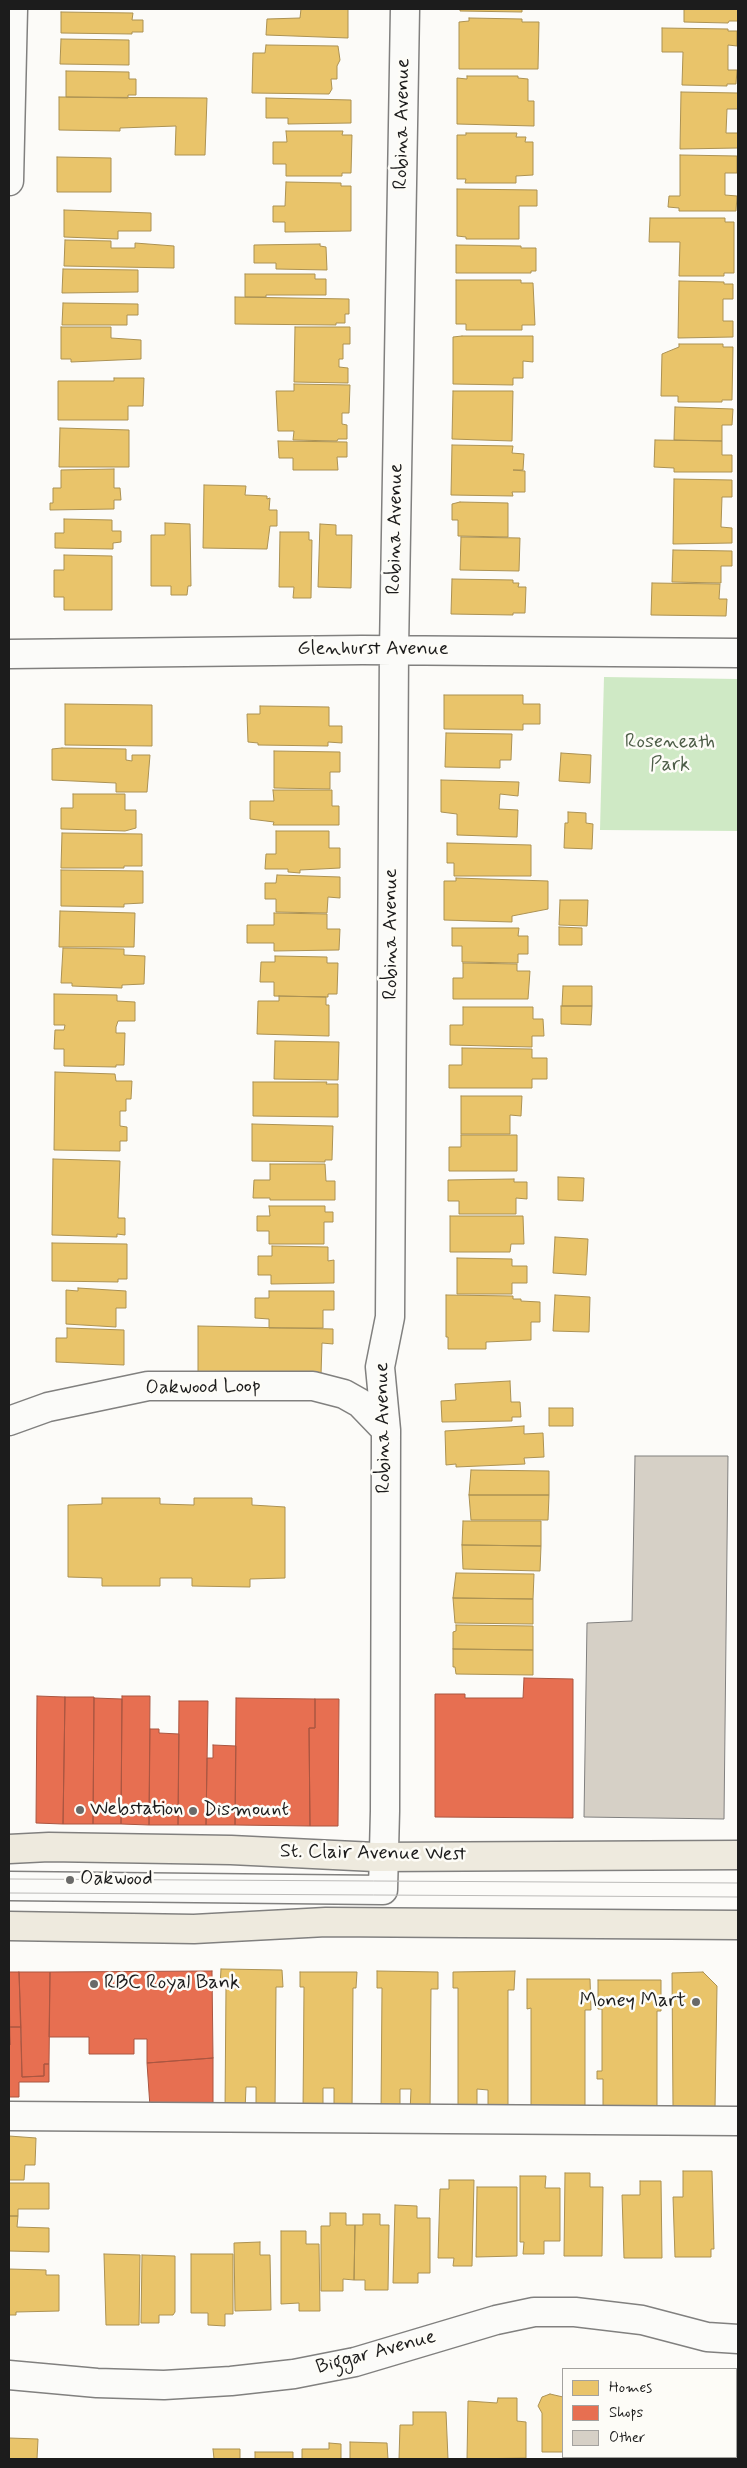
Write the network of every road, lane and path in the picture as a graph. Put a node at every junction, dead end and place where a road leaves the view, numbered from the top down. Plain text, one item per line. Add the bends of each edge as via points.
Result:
1 (13, 9) edge
2 (404, 9) edge
3 (9, 181) edge
4 (394, 650) junction
5 (738, 653) edge
6 (9, 654) edge
7 (9, 1421) edge
8 (386, 1430) junction
9 (9, 1849) edge
10 (738, 1855) edge
11 (384, 1857) junction
12 (9, 1886) edge
13 (738, 1925) edge
14 (9, 1926) edge
15 (9, 2116) edge
16 (738, 2121) edge
17 (738, 2339) edge
18 (9, 2375) edge

1 - 3 street
2 - 4 street, Robina Avenue
4 - 5 street, Glenhurst Avenue
4 - 6 street, Glenhurst Avenue
4 - 8 street, Robina Avenue via 390,1317 380,1367
7 - 8 street, Oakwood Loop via 48,1407 148,1386 313,1386 344,1394 360,1403
8 - 11 street, Robina Avenue
9 - 11 main road, St. Clair Avenue West via 231,1850
10 - 11 main road, St. Clair Avenue West
11 - 12 street, Robina Avenue via 382,1890
13 - 14 main road via 326,1922 194,1930
15 - 16 street
17 - 18 street, Biggar Avenue via 707,2337 642,2320 575,2312 534,2312 496,2320 355,2362 232,2382 97,2384

